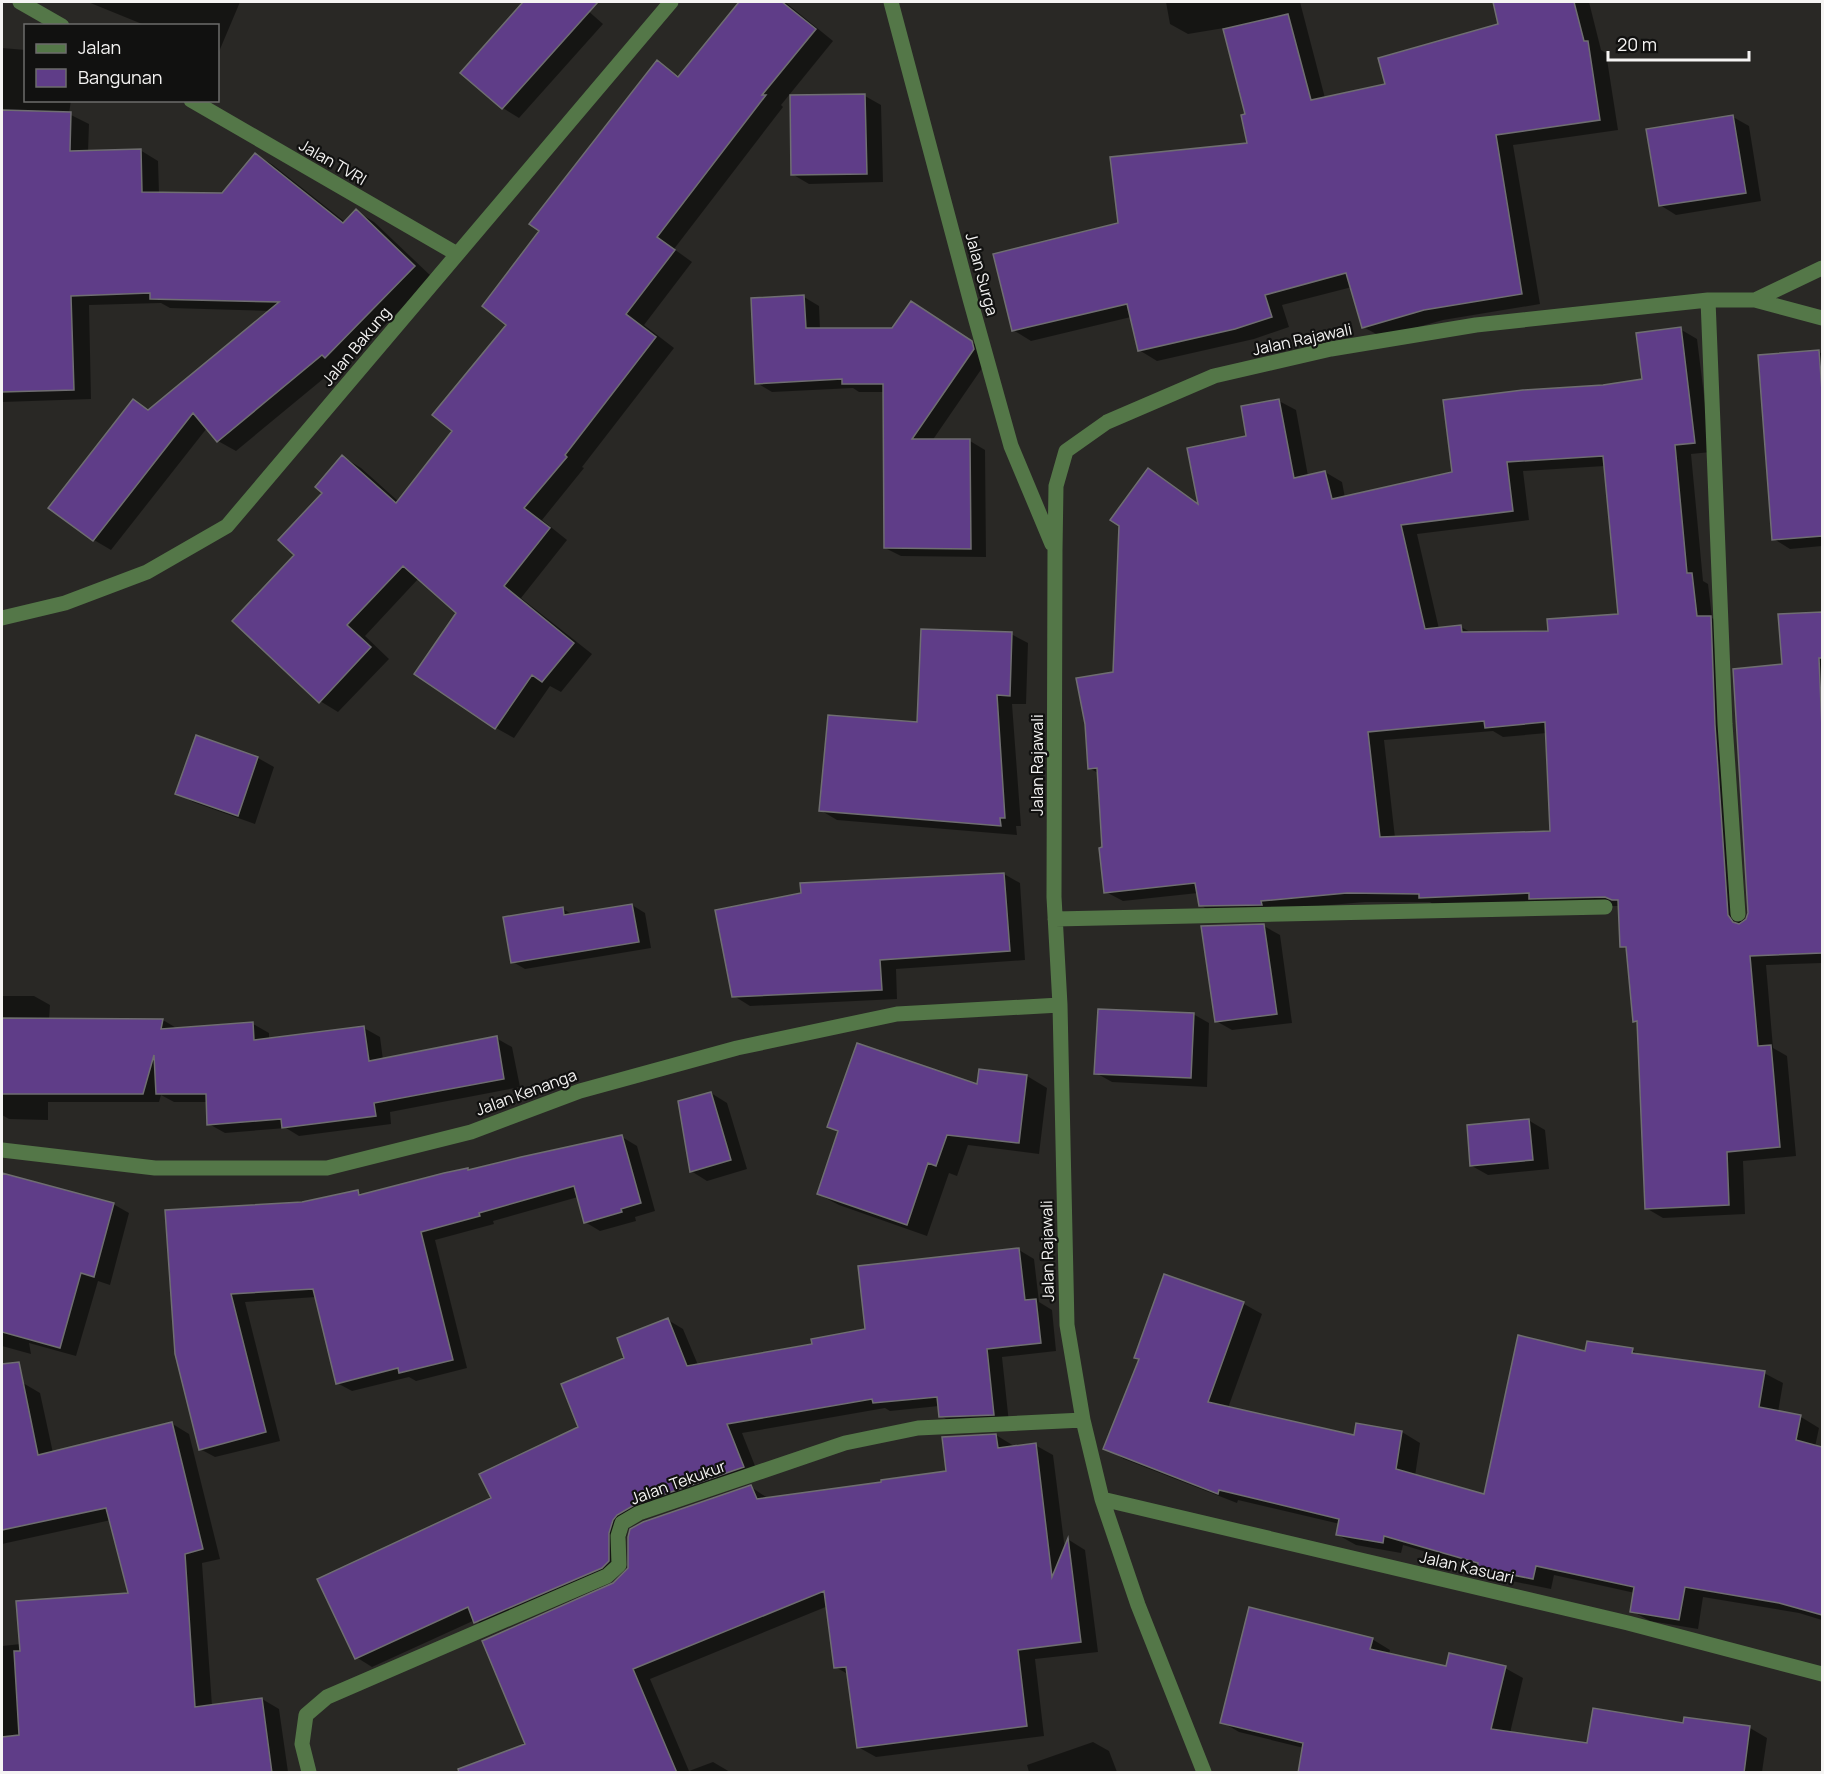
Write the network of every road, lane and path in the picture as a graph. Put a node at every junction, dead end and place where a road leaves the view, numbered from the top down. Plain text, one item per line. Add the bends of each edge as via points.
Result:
1 (20, 2) edge
2 (671, 2) edge
3 (891, 2) edge
4 (58, 24) edge
5 (194, 102) edge
6 (457, 254) junction
7 (1822, 268) edge
8 (1708, 300) junction
9 (1755, 300) junction
10 (1822, 318) edge
11 (1055, 550) junction
12 (2, 618) edge
13 (1605, 908) dead end
14 (1738, 914) dead end
15 (1055, 919) junction
16 (1060, 1005) junction
17 (2, 1150) edge
18 (1083, 1420) junction
19 (1102, 1499) junction
20 (1822, 1674) edge
21 (309, 1773) edge
22 (1204, 1773) edge

1 - 4 street
2 - 6 street, Jalan Bakung
3 - 11 street, Jalan Surga via 1011,446
5 - 6 street, Jalan TVRI
6 - 12 street, Jalan Bakung via 227,526 147,572 65,603
7 - 9 street
8 - 9 street, Jalan Rajawali
8 - 11 street, Jalan Rajawali via 1476,324 1214,376 1107,422 1066,452 1056,486
8 - 14 street via 1725,724
9 - 10 street
11 - 15 street, Jalan Rajawali
13 - 15 street
15 - 16 street, Jalan Rajawali
16 - 17 street, Jalan Kenanga via 897,1014 737,1048 580,1091 471,1132 327,1168 154,1168
16 - 18 street, Jalan Rajawali via 1066,1325
18 - 19 street, Jalan Rajawali
18 - 21 street, Jalan Tekukur via 918,1428 845,1443 639,1513 622,1523 618,1536 619,1565 607,1576 327,1697 306,1715 302,1744
19 - 20 street, Jalan Kasuari via 1628,1623
19 - 22 street, Jalan Rajawali via 1138,1605

